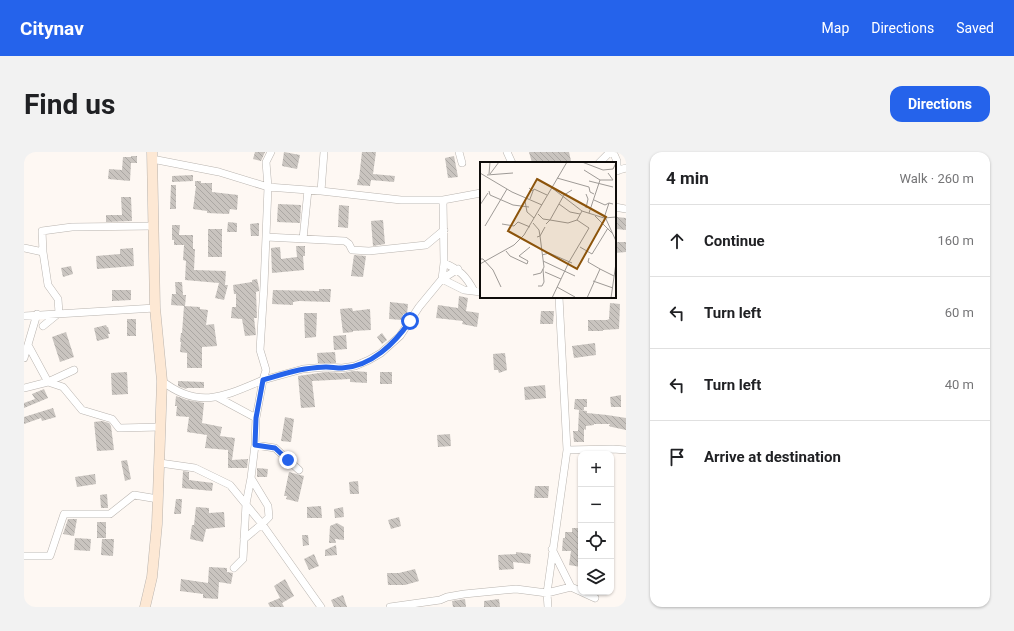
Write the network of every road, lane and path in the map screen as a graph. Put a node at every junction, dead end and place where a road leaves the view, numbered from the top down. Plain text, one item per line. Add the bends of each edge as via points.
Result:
1 (271, 152) edge
2 (324, 152) edge
3 (460, 152) edge
4 (507, 152) edge
5 (612, 152) edge
6 (152, 156) edge
7 (512, 162) edge
8 (600, 162) edge
9 (462, 163) dead end
10 (626, 168) edge
11 (616, 171) edge
12 (268, 187) junction
13 (308, 190) junction
14 (321, 190) junction
15 (480, 193) edge
16 (442, 200) junction
17 (616, 207) edge
18 (626, 209) edge
19 (154, 226) junction
20 (444, 230) junction
21 (266, 237) junction
22 (303, 239) junction
23 (24, 248) edge
24 (42, 252) junction
25 (444, 263) junction
26 (458, 269) junction
27 (442, 279) junction
28 (478, 292) edge
29 (559, 298) edge
30 (155, 308) junction
31 (59, 313) junction
32 (37, 314) junction
33 (24, 316) edge
34 (42, 326) dead end
35 (28, 345) junction
36 (24, 358) edge
37 (74, 370) dead end
38 (263, 380) junction
39 (162, 381) junction
40 (48, 382) junction
41 (24, 388) edge
42 (217, 398) junction
43 (256, 418) junction
44 (161, 427) junction
45 (255, 445) junction
46 (567, 450) junction
47 (626, 450) edge
48 (160, 463) junction
49 (299, 470) dead end
50 (251, 478) junction
51 (158, 499) junction
52 (246, 504) junction
53 (262, 524) junction
54 (244, 539) junction
55 (552, 549) junction
56 (24, 556) edge
57 (234, 568) dead end
58 (571, 587) junction
59 (547, 592) junction
60 (595, 598) dead end
61 (145, 607) edge
62 (321, 607) edge
63 (390, 607) edge
64 (548, 607) edge

1 - 12 street via 266,162
2 - 14 street
3 - 9 street
4 - 7 street
5 - 8 street
5 - 11 street via 617,161
6 - 12 street
6 - 19 main road
10 - 11 street
12 - 13 street
12 - 21 street
13 - 14 street
13 - 22 street
14 - 16 street via 401,200
15 - 16 street
16 - 20 street
17 - 18 street
19 - 24 street via 72,227 42,231
19 - 30 main road
20 - 22 street via 426,245 369,251 352,250 345,241
20 - 25 street
21 - 22 street
21 - 38 street via 260,350 266,370
23 - 24 street
24 - 31 street via 48,285 58,299
25 - 26 street
25 - 27 street
26 - 27 street
26 - 28 street
27 - 28 street via 464,290
27 - 38 street via 419,306 400,336 369,360 342,368 303,369
29 - 46 street
30 - 31 street
30 - 39 main road
31 - 32 street
31 - 34 street
32 - 33 street
32 - 35 street
35 - 36 street
35 - 40 street
37 - 40 street
38 - 42 street
38 - 43 street
39 - 42 street via 188,396
39 - 44 main road
40 - 41 street
40 - 44 street via 63,387 82,410 112,419 119,428
42 - 43 street
43 - 45 street
44 - 48 main road
45 - 49 street via 275,448
45 - 50 street
46 - 47 street
46 - 55 street
48 - 51 main road
48 - 52 street via 195,468 230,485
50 - 52 street
50 - 53 street via 268,506 269,517
51 - 56 street via 134,495 110,514 64,514 50,556
51 - 61 main road via 152,577
52 - 53 street
52 - 54 street
53 - 54 street
53 - 62 street
54 - 57 street via 243,559
55 - 58 street
55 - 59 street
58 - 59 street
58 - 60 street
59 - 63 street via 516,589 464,594
59 - 64 street

